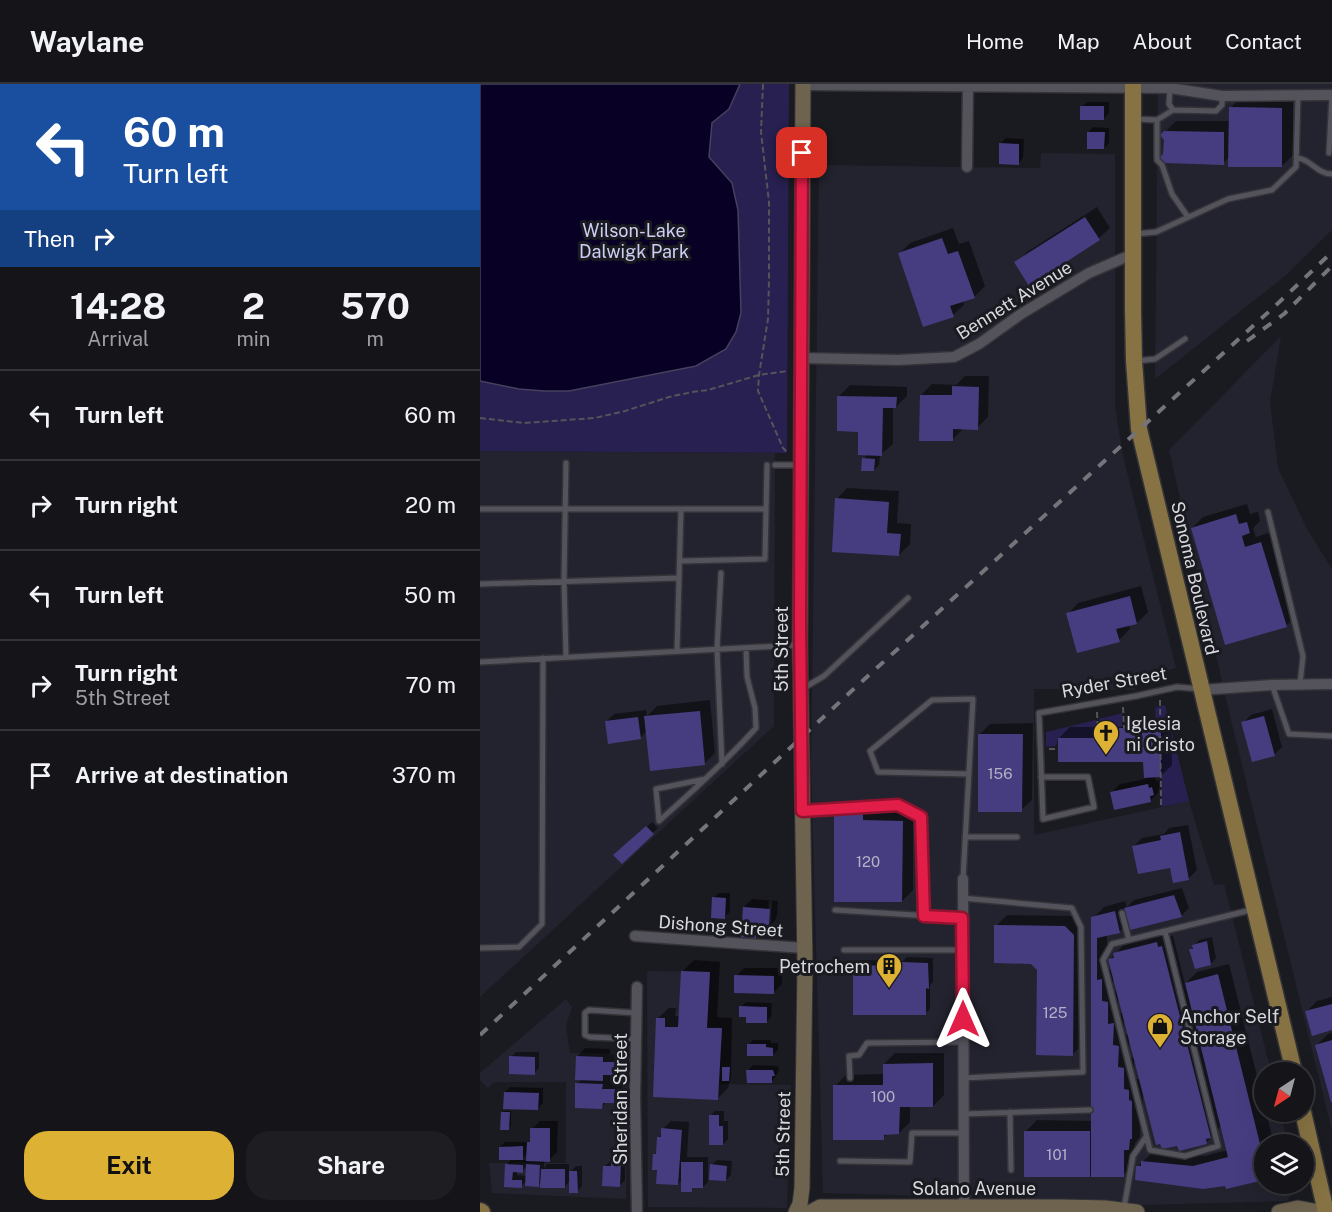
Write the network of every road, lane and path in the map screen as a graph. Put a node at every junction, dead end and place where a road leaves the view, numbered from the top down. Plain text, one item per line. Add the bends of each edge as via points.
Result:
1 (762, 84) edge
2 (802, 85) edge
3 (968, 85) edge
4 (1133, 86) edge
5 (1170, 88) junction
6 (1298, 95) junction
7 (1332, 95) edge
8 (1222, 96) junction
9 (1173, 110) junction
10 (1133, 119) junction
11 (1157, 120) junction
12 (1329, 153) dead end
13 (1297, 158) junction
14 (968, 167) dead end
15 (1332, 174) edge
16 (1188, 217) junction
17 (1133, 234) junction
18 (1133, 254) junction
19 (1185, 339) dead end
20 (1134, 361) junction
21 (801, 364) junction
22 (759, 375) junction
23 (480, 418) edge
24 (566, 462) dead end
25 (767, 465) dead end
26 (775, 465) dead end
27 (801, 465) junction
28 (480, 509) edge
29 (566, 509) junction
30 (681, 509) junction
31 (766, 509) junction
32 (1268, 512) dead end
33 (680, 561) junction
34 (721, 573) dead end
35 (679, 578) junction
36 (564, 581) junction
37 (480, 584) edge
38 (908, 598) dead end
39 (800, 645) junction
40 (746, 648) junction
41 (717, 649) junction
42 (677, 651) junction
43 (566, 657) junction
44 (543, 658) junction
45 (480, 662) edge
46 (1300, 684) junction
47 (1332, 684) edge
48 (1272, 685) junction
49 (801, 690) junction
50 (1201, 690) junction
51 (1159, 691) junction
52 (1123, 699) junction
53 (1097, 703) junction
54 (1124, 728) dead end
55 (1332, 736) edge
56 (1098, 738) dead end
57 (722, 764) junction
58 (969, 774) junction
59 (1041, 777) junction
60 (705, 779) junction
61 (1161, 807) dead end
62 (802, 811) junction
63 (965, 837) junction
64 (1017, 837) dead end
65 (963, 879) joint
66 (962, 898) junction
67 (1256, 909) junction
68 (835, 910) dead end
69 (1122, 912) dead end
70 (924, 916) junction
71 (962, 918) junction
72 (1165, 931) junction
73 (635, 936) dead end
74 (1129, 940) junction
75 (480, 948) edge
76 (804, 948) junction
77 (844, 950) dead end
78 (963, 951) junction
79 (637, 987) dead end
80 (637, 1013) junction
81 (636, 1039) junction
82 (963, 1042) junction
83 (1292, 1062) edge
84 (963, 1077) junction
85 (850, 1078) dead end
86 (1090, 1110) dead end
87 (1010, 1112) junction
88 (963, 1114) junction
89 (1305, 1122) edge
90 (963, 1133) junction
91 (1146, 1137) junction
92 (840, 1161) dead end
93 (1011, 1170) dead end
94 (964, 1210) edge
95 (1105, 1210) edge
96 (1130, 1211) edge
97 (637, 1212) edge
98 (796, 1212) edge
99 (811, 1212) edge
100 (1279, 1212) edge
101 (1318, 1212) edge
102 (1326, 1212) edge

1 - 22 path via 769,280 768,319
2 - 3 street
2 - 21 street, 5th Street
3 - 4 street
3 - 14 street
4 - 5 street
4 - 10 main road, Sonoma Boulevard
5 - 8 street
5 - 9 lane via 1169,104
6 - 7 street
6 - 8 street
6 - 13 lane
7 - 12 lane
8 - 9 lane via 1222,105 1216,111
9 - 11 lane
10 - 11 lane
10 - 17 main road, Sonoma Boulevard
11 - 16 lane via 1157,160 1172,194
13 - 15 lane via 1303,158 1321,173
13 - 16 lane via 1296,167 1272,190 1228,199
16 - 17 lane via 1156,232
17 - 18 main road, Sonoma Boulevard
18 - 20 main road, Sonoma Boulevard
18 - 21 street, Bennett Avenue via 1089,273 979,345 954,357
19 - 20 lane via 1155,359
20 - 50 main road, Sonoma Boulevard via 1139,429
21 - 22 path
21 - 27 street, 5th Street
22 - 23 path via 595,418 524,423
22 - 27 path via 758,391 783,448
24 - 29 lane
25 - 31 lane
26 - 27 lane
27 - 39 street, 5th Street
28 - 29 lane
29 - 30 lane
29 - 36 lane
30 - 31 lane
30 - 33 lane
31 - 33 lane via 765,559
32 - 46 lane via 1303,656
33 - 35 lane
34 - 41 lane
35 - 36 lane
35 - 42 lane
36 - 37 lane
36 - 43 lane
38 - 49 lane via 824,676
39 - 40 lane
39 - 49 street, 5th Street
40 - 41 lane
40 - 57 lane via 756,728
41 - 42 lane
41 - 57 lane
42 - 43 lane
43 - 44 lane
44 - 45 lane
44 - 75 lane via 542,924 519,947
46 - 47 street, Ryder Street
46 - 48 street, Ryder Street
48 - 50 street, Ryder Street
48 - 55 lane via 1289,734
49 - 62 street, 5th Street
50 - 51 lane, Ryder Street via 1177,687
50 - 67 main road, Sonoma Boulevard
51 - 52 lane, Ryder Street
51 - 61 path
52 - 53 lane, Ryder Street
52 - 54 path
53 - 56 path
53 - 59 lane, Ryder Street via 1039,713
57 - 60 lane
58 - 58 lane via 973,699 932,700 870,751 878,772
58 - 63 lane
59 - 59 lane, Ryder Street via 1088,777 1094,807 1043,819
60 - 60 lane via 667,814 659,821 656,789
62 - 70 lane via 898,805 921,817
62 - 76 street, 5th Street
63 - 64 lane
63 - 65 lane
65 - 66 street
66 - 71 street
66 - 84 lane via 1072,908 1081,927 1083,1072
67 - 72 lane
67 - 83 main road, Sonoma Boulevard
68 - 70 lane
69 - 74 lane
70 - 71 lane
71 - 78 street
72 - 74 lane
72 - 91 lane via 1218,1146 1185,1156 1150,1150
73 - 76 street, Dishong Street
74 - 91 lane via 1112,944 1103,960
76 - 98 street, 5th Street via 801,1188
77 - 78 lane
78 - 82 street
79 - 80 street, Sheridan Street
80 - 81 street, Sheridan Street
80 - 81 lane via 585,1013 585,1035 590,1038
81 - 97 street, Sheridan Street
82 - 84 street
82 - 85 lane via 867,1043 859,1055 849,1056
84 - 88 street
86 - 87 lane
87 - 88 lane
87 - 93 lane
88 - 90 street
89 - 102 main road
90 - 92 lane via 912,1133 910,1162
90 - 94 street
91 - 96 lane via 1133,1156
94 - 95 street, Solano Avenue
94 - 99 street, Solano Avenue via 820,1207
95 - 96 street, Solano Avenue
100 - 101 street via 1298,1208

